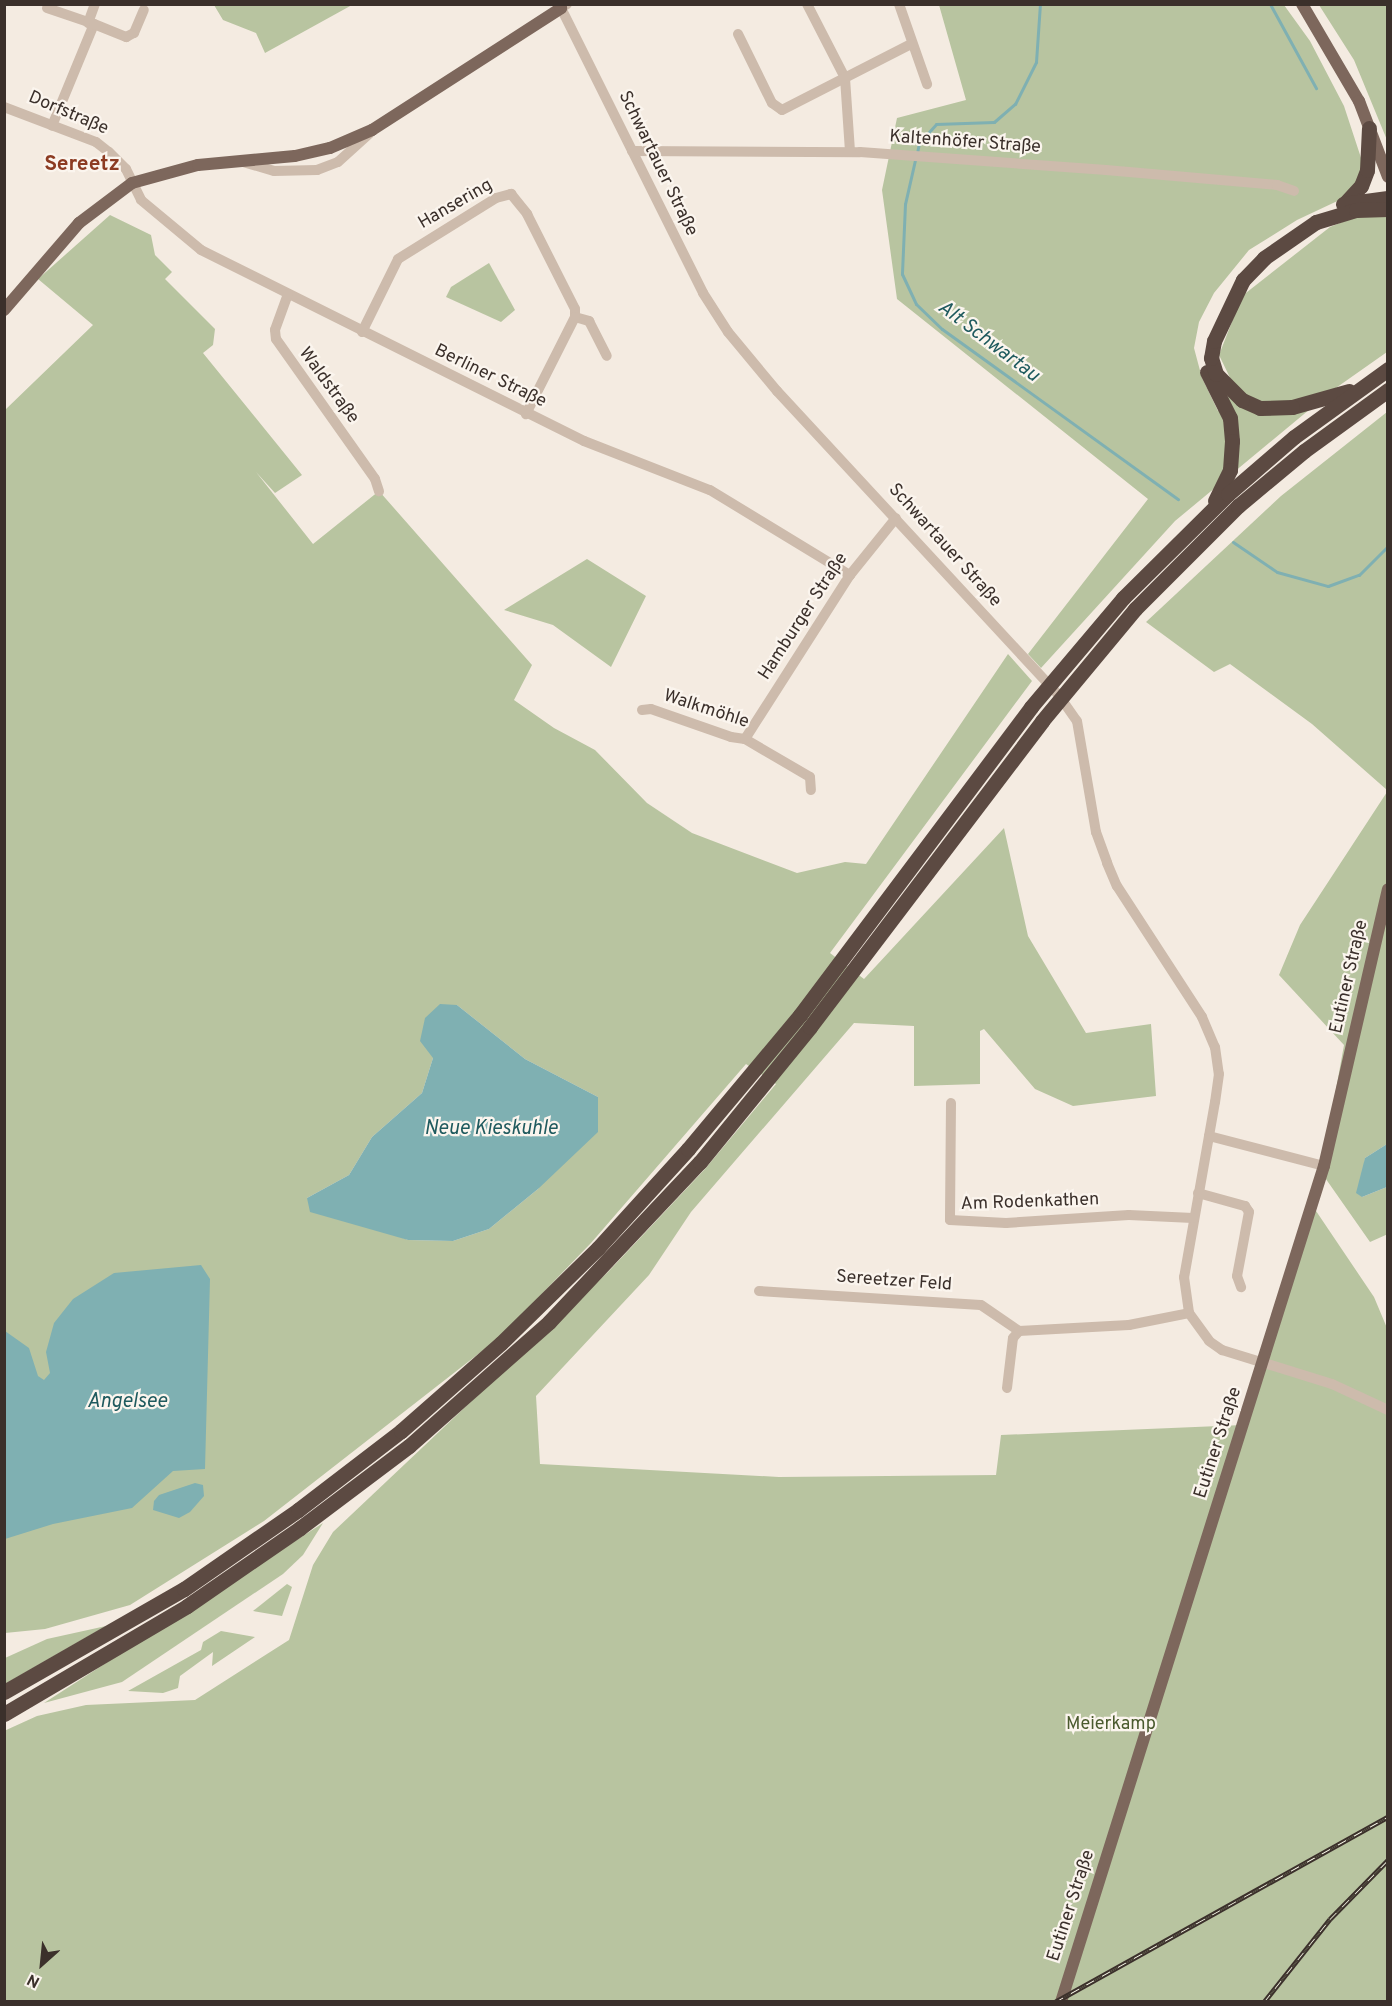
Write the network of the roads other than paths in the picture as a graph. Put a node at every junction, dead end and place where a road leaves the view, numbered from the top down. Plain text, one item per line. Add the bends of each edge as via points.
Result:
1 (95, 4) edge
2 (807, 4) edge
3 (899, 4) edge
4 (1302, 4) edge
5 (562, 6) edge
6 (47, 8) dead end
7 (144, 10) dead end
8 (91, 23) junction
9 (738, 34) dead end
10 (911, 44) junction
11 (845, 78) junction
12 (927, 84) dead end
13 (4, 108) edge
14 (52, 126) junction
15 (1370, 128) junction
16 (372, 130) junction
17 (632, 151) junction
18 (850, 152) junction
19 (242, 162) junction
20 (1388, 177) edge
21 (132, 183) junction
22 (1294, 191) dead end
23 (1388, 198) edge
24 (1345, 203) junction
25 (1388, 209) edge
26 (288, 294) junction
27 (4, 310) edge
28 (575, 317) junction
29 (362, 332) junction
30 (607, 356) dead end
31 (1382, 372) edge
32 (1363, 387) junction
33 (1388, 390) edge
34 (1388, 397) edge
35 (1363, 408) junction
36 (526, 414) junction
37 (379, 491) dead end
38 (1211, 510) junction
39 (896, 518) junction
40 (850, 575) junction
41 (642, 710) dead end
42 (745, 739) junction
43 (811, 790) dead end
44 (1388, 889) edge
45 (951, 1104) dead end
46 (1209, 1136) junction
47 (1324, 1166) junction
48 (1198, 1193) junction
49 (1193, 1218) junction
50 (1241, 1287) dead end
51 (759, 1291) dead end
52 (1189, 1313) junction
53 (1019, 1331) junction
54 (1007, 1388) dead end
55 (1388, 1410) edge
56 (4, 1692) edge
57 (4, 1714) edge
58 (1060, 2001) edge

1 - 8 street
2 - 11 street
3 - 10 street
4 - 15 main road via 1336,58
5 - 16 main road
5 - 17 street, Schwartauer Straße
6 - 8 street
7 - 8 street via 134,33 126,37
8 - 14 street
9 - 11 street via 779,110
10 - 11 street
10 - 12 street
11 - 18 street
13 - 14 street, Dorfstraße
14 - 21 street, Dorfstraße via 96,142 126,169
15 - 20 main road
15 - 24 highway via 1367,170 1361,186
16 - 19 main road via 330,148
16 - 19 street via 338,162 317,170 274,171
17 - 18 street, Kaltenhöfer Straße
17 - 39 street, Schwartauer Straße via 703,292 728,332 777,391
18 - 22 street, Kaltenhöfer Straße via 1277,185
19 - 21 main road via 198,165
21 - 26 street, Berliner Straße via 151,211 201,250
21 - 27 main road via 107,198 79,223
23 - 24 highway
24 - 38 highway via 1314,216 1258,253 1237,276 1216,311 1206,338 1205,358 1208,376 1230,418 1232,441 1230,470
25 - 32 highway via 1356,210 1316,222 1264,258 1243,280 1223,315 1211,358 1226,387 1260,408 1292,407
26 - 29 street, Berliner Straße
26 - 37 street, Waldstraße via 275,330 276,339 375,479
28 - 29 street, Hansering via 575,309 527,214 511,194 496,198 398,259
28 - 30 street via 589,321
28 - 36 street
29 - 36 street, Berliner Straße
31 - 32 highway
32 - 38 highway via 1294,437
33 - 35 highway
34 - 35 highway
35 - 57 highway via 1304,451 1197,543 1042,721 810,1027 700,1162 610,1260 461,1402 300,1528 187,1606
36 - 40 street, Berliner Straße via 710,490
38 - 56 highway via 1123,598 1031,707 800,1015 598,1248 451,1388 298,1510 184,1589
39 - 40 street, Hamburger Straße
39 - 46 street, Schwartauer Straße via 1060,697 1077,721 1096,832 1107,863 1123,896 1202,1017 1215,1047 1219,1074
40 - 42 street, Hamburger Straße
41 - 42 street, Walkmöhle via 651,709
42 - 43 street, Walkmöhle via 810,777
44 - 47 main road, Eutiner Straße
45 - 49 street, Am Rodenkathen via 950,1220 1006,1223 1129,1215
46 - 47 street
46 - 48 street, Schwartauer Straße
47 - 58 main road, Eutiner Straße
48 - 49 street, Schwartauer Straße
48 - 50 street via 1245,1206 1249,1212 1237,1276
49 - 52 street, Schwartauer Straße via 1184,1277
51 - 53 street, Sereetzer Feld via 981,1305
52 - 53 street via 1129,1325
52 - 55 street, Schwartauer Straße via 1209,1341 1222,1350 1332,1384 1370,1398
53 - 54 street via 1013,1338

